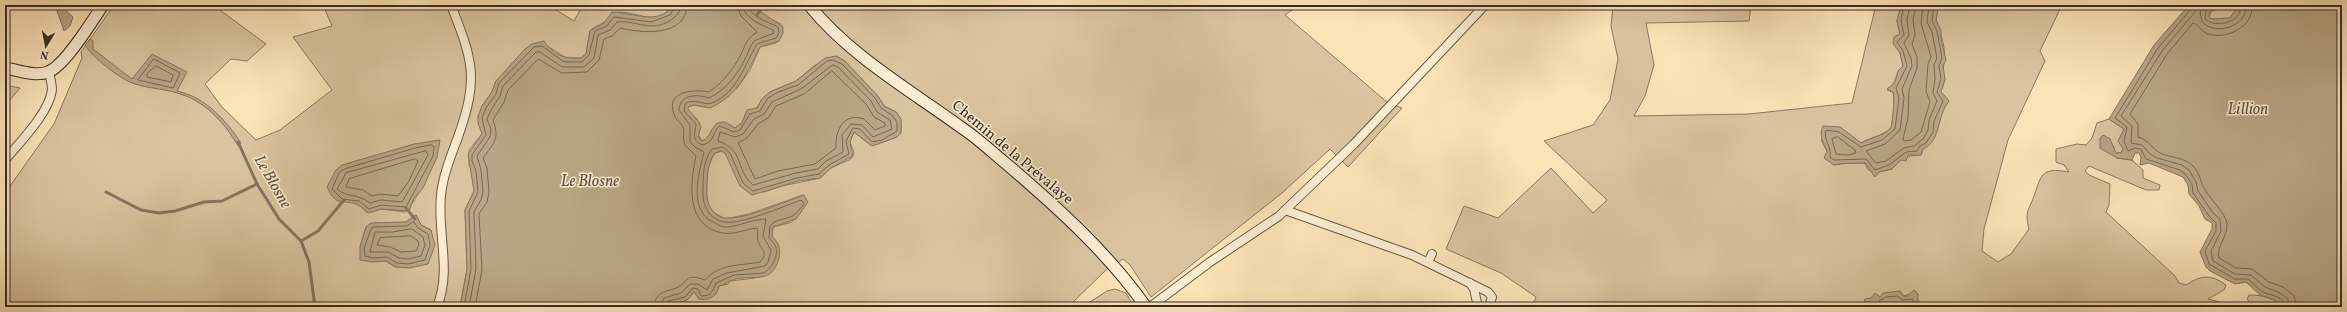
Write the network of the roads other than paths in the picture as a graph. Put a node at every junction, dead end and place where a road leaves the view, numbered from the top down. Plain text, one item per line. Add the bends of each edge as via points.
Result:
1 (103, 5) edge
2 (451, 5) edge
3 (809, 5) edge
4 (1485, 5) edge
5 (5, 68) edge
6 (49, 72) junction
7 (5, 160) edge
8 (1285, 210) junction
9 (1432, 254) dead end
10 (1428, 262) junction
11 (1469, 282) junction
12 (437, 307) edge
13 (1146, 307) edge
14 (1150, 307) edge
15 (1478, 307) edge
16 (1489, 307) edge

1 - 6 street via 73,48
2 - 12 street via 469,51 472,73 466,108 446,169 441,196 445,265
3 - 13 street, Chemin de la Prévalaye via 841,37 881,70 964,129 1028,182 1123,275
4 - 8 street via 1354,144
5 - 6 street via 35,74
6 - 7 street via 52,89 46,105
8 - 10 street
8 - 14 street
9 - 10 street
10 - 11 street
11 - 15 street via 1474,289
11 - 16 street via 1490,294 1492,301

